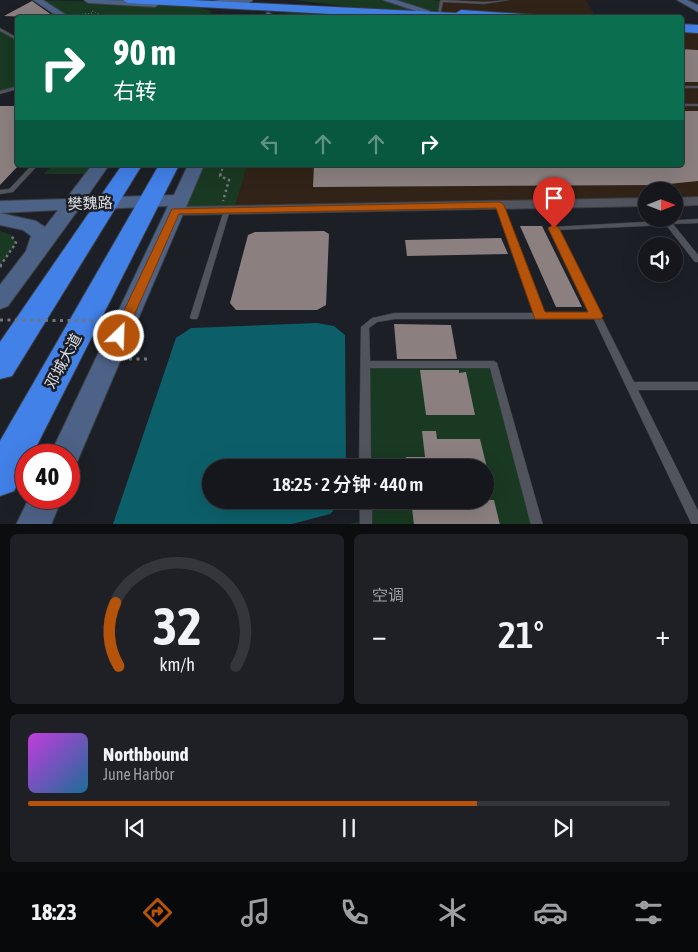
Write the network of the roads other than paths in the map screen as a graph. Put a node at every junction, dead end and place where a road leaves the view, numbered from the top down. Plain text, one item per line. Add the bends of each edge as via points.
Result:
1 (38, 0) edge
2 (88, 0) edge
3 (128, 0) edge
4 (294, 0) edge
5 (387, 0) edge
6 (432, 0) edge
7 (508, 0) edge
8 (681, 0) edge
9 (694, 0) edge
10 (237, 2) edge
11 (698, 2) edge
12 (187, 3) edge
13 (440, 6) edge
14 (351, 8) junction
15 (261, 9) edge
16 (698, 9) edge
17 (420, 12) junction
18 (63, 15) edge
19 (216, 15) edge
20 (408, 15) edge
21 (450, 15) edge
22 (513, 15) edge
23 (684, 27) edge
24 (698, 27) edge
25 (0, 28) edge
26 (15, 38) edge
27 (684, 87) edge
28 (698, 87) edge
29 (15, 88) edge
30 (0, 92) edge
31 (684, 105) edge
32 (698, 105) edge
33 (33, 167) edge
34 (100, 167) edge
35 (131, 167) edge
36 (170, 167) edge
37 (194, 167) edge
38 (638, 202) edge
39 (683, 202) edge
40 (698, 202) edge
41 (500, 205) junction
42 (162, 206) junction
43 (103, 208) junction
44 (68, 210) junction
45 (224, 210) junction
46 (2, 212) edge
47 (698, 220) edge
48 (683, 221) edge
49 (638, 224) edge
50 (673, 228) edge
51 (36, 252) junction
52 (698, 260) edge
53 (0, 301) edge
54 (540, 316) junction
55 (597, 316) junction
56 (194, 317) dead end
57 (365, 364) junction
58 (0, 367) edge
59 (631, 386) junction
60 (698, 386) edge
61 (69, 444) edge
62 (366, 459) edge
63 (0, 478) edge
64 (41, 509) edge
65 (366, 509) edge
66 (34, 524) edge
67 (366, 524) edge
68 (537, 524) edge
69 (698, 524) edge

1 - 18 street
2 - 12 street
3 - 12 highway
4 - 14 highway
5 - 17 street
6 - 13 lane
7 - 13 lane
8 - 16 street
9 - 11 street
10 - 12 highway
10 - 15 highway
10 - 19 highway
12 - 15 street
12 - 19 highway
13 - 17 highway
13 - 22 highway
14 - 15 highway
14 - 17 highway
17 - 20 street
17 - 21 highway
23 - 24 highway
25 - 26 lane
27 - 28 lane
29 - 30 lane
31 - 32 lane
33 - 46 lane via 10,191
34 - 44 street
34 - 46 street via 74,191
35 - 43 highway
36 - 42 highway, 邓城大道
37 - 42 street
38 - 41 street
39 - 40 street
41 - 45 street
41 - 54 lane
42 - 43 street, 樊魏路
42 - 45 street
42 - 61 street
42 - 63 highway, 邓城大道
43 - 44 street, 樊魏路
43 - 58 highway
44 - 46 street, 樊魏路
44 - 51 street
45 - 56 lane
46 - 51 street via 42,234
47 - 48 lane
49 - 55 lane via 554,228
50 - 52 lane
51 - 53 street
54 - 55 lane
54 - 57 lane via 395,316 375,320 365,327
55 - 59 lane
57 - 62 lane
57 - 68 lane via 494,365
59 - 60 lane
59 - 69 lane
64 - 66 street
65 - 67 lane

